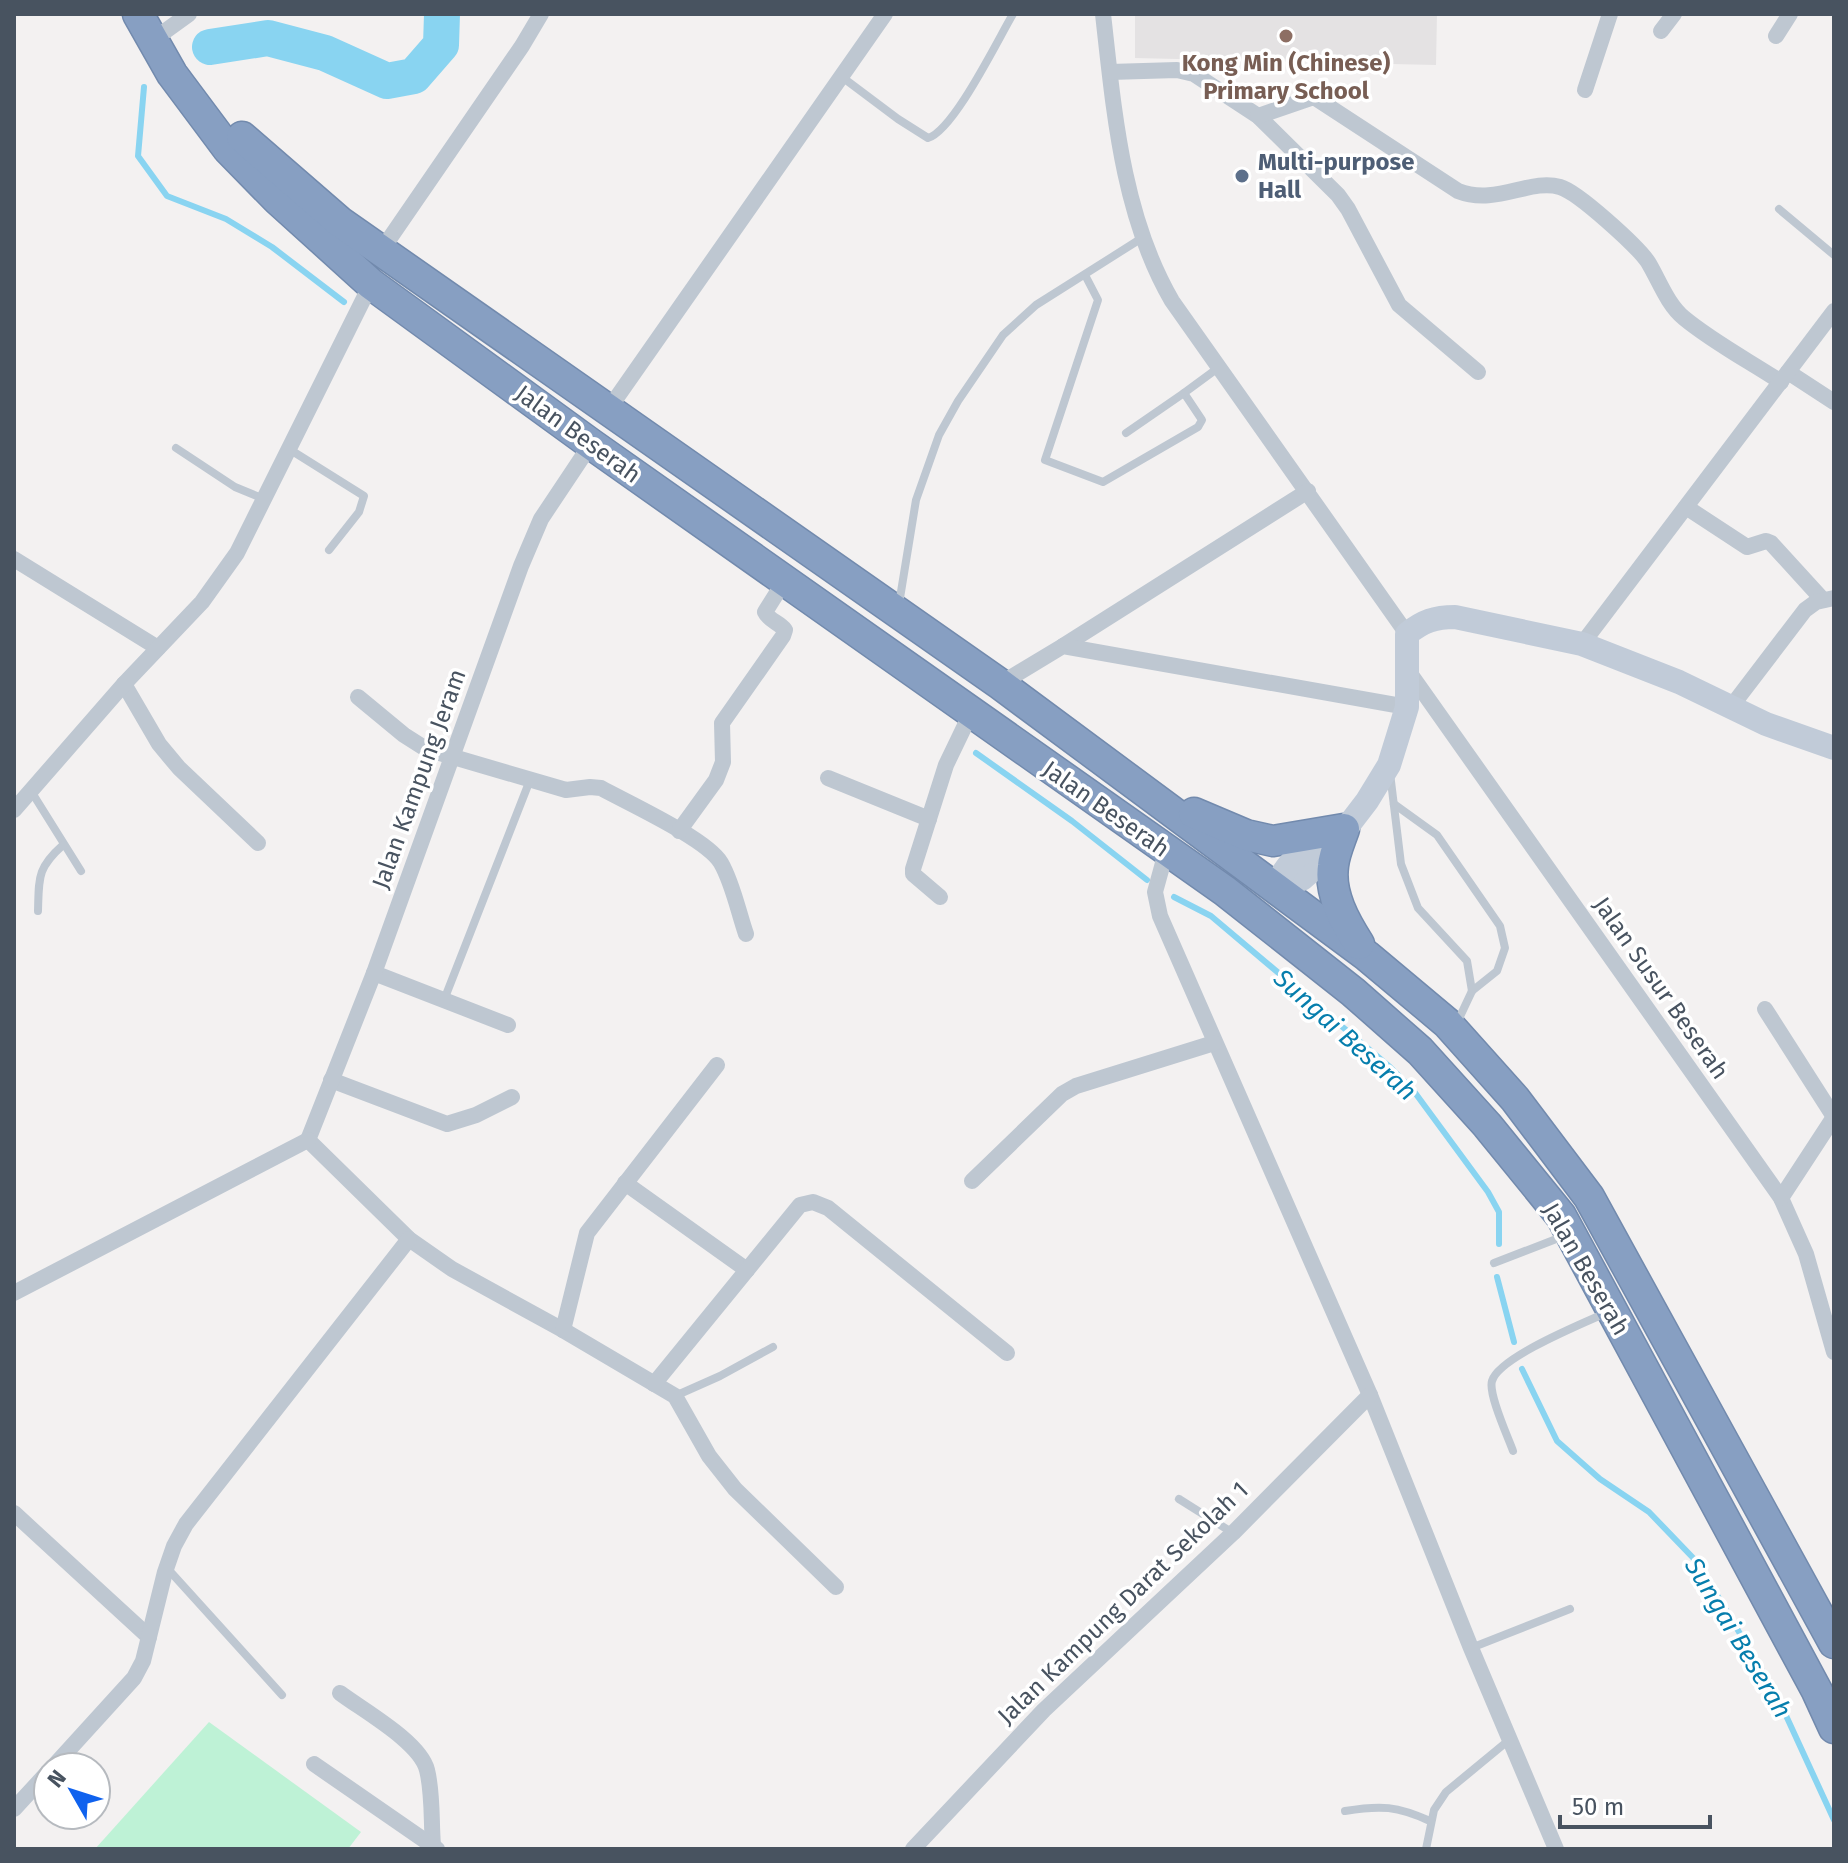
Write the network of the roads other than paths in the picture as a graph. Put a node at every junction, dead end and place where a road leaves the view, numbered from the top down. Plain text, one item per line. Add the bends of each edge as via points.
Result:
1 (189, 14) edge
2 (541, 14) edge
3 (885, 14) edge
4 (1013, 14) edge
5 (1103, 14) edge
6 (1610, 14) edge
7 (1674, 14) edge
8 (1790, 14) edge
9 (145, 27) edge
10 (1661, 31) dead end
11 (1776, 36) dead end
12 (1110, 72) junction
13 (172, 74) junction
14 (841, 77) junction
15 (1585, 90) dead end
16 (1258, 116) junction
17 (1779, 209) dead end
18 (1142, 238) junction
19 (381, 251) junction
20 (1834, 255) edge
21 (1085, 275) junction
22 (371, 284) junction
23 (1834, 311) edge
24 (1219, 367) junction
25 (1478, 372) dead end
26 (1784, 377) junction
27 (1184, 393) junction
28 (1834, 402) edge
29 (608, 410) junction
30 (1126, 433) dead end
31 (591, 444) junction
32 (176, 448) dead end
33 (289, 449) junction
34 (1308, 491) junction
35 (264, 499) junction
36 (1686, 507) junction
37 (329, 550) dead end
38 (14, 559) edge
39 (785, 580) junction
40 (1828, 599) edge
41 (898, 610) junction
42 (1407, 634) junction
43 (1582, 644) junction
44 (1063, 646) junction
45 (158, 648) junction
46 (1409, 672) junction
47 (124, 684) junction
48 (1000, 684) junction
49 (358, 697) dead end
50 (1407, 707) junction
51 (1731, 707) junction
52 (971, 713) junction
53 (1833, 746) edge
54 (453, 759) junction
55 (1389, 765) junction
56 (828, 778) dead end
57 (530, 779) junction
58 (31, 791) junction
59 (1148, 793) junction
60 (1394, 804) junction
61 (14, 810) edge
62 (929, 819) junction
63 (1344, 829) junction
64 (679, 831) junction
65 (258, 843) dead end
66 (63, 845) junction
67 (1166, 852) junction
68 (81, 871) dead end
69 (1276, 888) junction
70 (1225, 891) junction
71 (940, 897) dead end
72 (38, 911) dead end
73 (746, 934) dead end
74 (1279, 934) junction
75 (1367, 956) junction
76 (374, 973) junction
77 (1472, 991) junction
78 (444, 1000) junction
79 (1765, 1009) dead end
80 (508, 1025) dead end
81 (1454, 1031) junction
82 (1214, 1043) junction
83 (717, 1065) dead end
84 (331, 1080) junction
85 (512, 1097) dead end
86 (1834, 1117) edge
87 (308, 1140) junction
88 (972, 1181) dead end
89 (625, 1183) junction
90 (1781, 1198) junction
91 (1569, 1233) junction
92 (409, 1239) junction
93 (1494, 1263) dead end
94 (747, 1270) junction
95 (14, 1293) edge
96 (1611, 1310) junction
97 (563, 1330) junction
98 (773, 1347) dead end
99 (1834, 1352) edge
100 (1007, 1353) dead end
101 (654, 1384) junction
102 (1370, 1395) junction
103 (675, 1396) junction
104 (1513, 1451) dead end
105 (1179, 1499) dead end
106 (14, 1513) edge
107 (1233, 1533) junction
108 (166, 1567) junction
109 (836, 1587) dead end
110 (1570, 1609) dead end
111 (149, 1637) junction
112 (1834, 1643) edge
113 (1471, 1648) junction
114 (340, 1693) dead end
115 (282, 1695) dead end
116 (1834, 1728) edge
117 (1509, 1740) junction
118 (68, 1751) edge
119 (314, 1764) dead end
120 (32, 1789) edge
121 (14, 1809) edge
122 (1345, 1811) dead end
123 (1430, 1821) junction
124 (435, 1847) edge
125 (913, 1849) edge
126 (1426, 1849) edge
127 (1556, 1849) edge

1 - 9 street
2 - 19 street
3 - 14 street
4 - 14 lane via 938,135 928,138
5 - 12 street
6 - 15 street
7 - 10 street
8 - 11 street
9 - 13 highway, Jalan Beserah
12 - 16 street via 1194,74
12 - 18 street via 1130,199
13 - 19 highway, Jalan Beserah
13 - 22 highway, Jalan Beserah via 228,149
14 - 29 street
16 - 25 street via 1338,195 1399,305
16 - 26 street via 1314,97 1471,196 1559,186 1640,252 1684,318
17 - 20 lane
18 - 21 lane
18 - 24 street via 1172,301
19 - 29 highway, Jalan Beserah
21 - 27 lane via 1098,300 1045,460 1103,482 1198,427 1202,420
21 - 41 lane via 1036,305 1003,335 939,435 916,500
22 - 31 highway, Jalan Beserah
22 - 33 street
23 - 26 street
24 - 27 lane
24 - 34 street
26 - 28 street
26 - 36 street
27 - 30 lane
29 - 41 highway, Jalan Beserah
31 - 39 highway, Jalan Beserah
31 - 54 street, Jalan Kampung Jeram via 541,519
32 - 35 lane via 235,487
33 - 35 street
33 - 37 lane via 364,496 359,512
34 - 42 street
34 - 44 street
35 - 45 street via 237,553 202,602
36 - 40 street via 1747,547 1771,543
36 - 43 street
38 - 45 street
39 - 52 highway, Jalan Beserah
39 - 64 street via 765,612 783,626 783,636 722,723 723,762 716,780
40 - 51 street via 1805,610
41 - 48 highway, Jalan Beserah
42 - 43 street via 1423,622 1455,617
42 - 46 street
43 - 51 street
44 - 48 street
44 - 50 street
45 - 47 street
46 - 50 street
46 - 90 street, Jalan Susur Beserah
47 - 58 street
47 - 65 street via 179,768
48 - 59 highway, Jalan Beserah
49 - 54 street via 404,735
50 - 55 street
51 - 53 street
52 - 62 street via 946,765
52 - 67 highway, Jalan Beserah
54 - 57 street
54 - 76 street, Jalan Kampung Jeram
55 - 60 lane
55 - 63 street
56 - 62 street
57 - 64 street via 566,790 601,788
57 - 78 lane
58 - 61 street
58 - 66 lane
59 - 63 highway via 1246,835 1273,841
59 - 69 highway, Jalan Beserah
60 - 77 lane via 1401,864 1418,908 1467,961
60 - 77 lane via 1437,835 1500,926 1505,948 1497,971
62 - 71 street via 913,874
63 - 69 street via 1302,879
63 - 75 highway via 1333,883 1347,926
64 - 73 street via 713,852 722,865
66 - 68 lane
66 - 72 lane via 39,873
67 - 70 highway, Jalan Beserah
67 - 82 street via 1155,892 1160,916
69 - 70 highway
69 - 74 highway
69 - 75 highway, Jalan Beserah
70 - 74 highway, Jalan Beserah
74 - 91 highway, Jalan Beserah via 1420,1051 1487,1125
75 - 81 highway, Jalan Beserah
76 - 78 street
76 - 84 street, Jalan Kampung Jeram
77 - 81 lane
78 - 80 street
79 - 86 street
81 - 112 highway, Jalan Beserah via 1515,1099 1589,1197
82 - 88 street via 1076,1086
82 - 102 street
83 - 89 street
84 - 85 street via 447,1124
84 - 87 street, Jalan Kampung Jeram
86 - 90 street
87 - 92 street
87 - 95 street
89 - 94 street
89 - 97 street via 587,1233
90 - 99 street, Jalan Susur Beserah via 1806,1254
91 - 93 lane
91 - 96 highway, Jalan Beserah
92 - 97 street
92 - 108 street via 186,1524
94 - 100 street via 800,1205 813,1202 828,1208
94 - 101 street
96 - 104 lane via 1519,1354 1492,1380 1491,1391
96 - 116 highway, Jalan Beserah
97 - 101 street
98 - 103 lane
101 - 103 street
102 - 107 street, Jalan Kampung Darat Sekolah 1
102 - 113 street
103 - 109 street via 735,1489
105 - 107 lane
106 - 111 street
107 - 125 street, Jalan Kampung Darat Sekolah 1 via 1044,1710
108 - 111 street
108 - 115 lane
110 - 113 lane
111 - 118 street via 134,1678
113 - 117 street
114 - 124 street via 422,1757
117 - 123 lane via 1446,1792
117 - 127 street
119 - 124 street
120 - 121 street
122 - 123 lane via 1391,1807
123 - 126 lane

